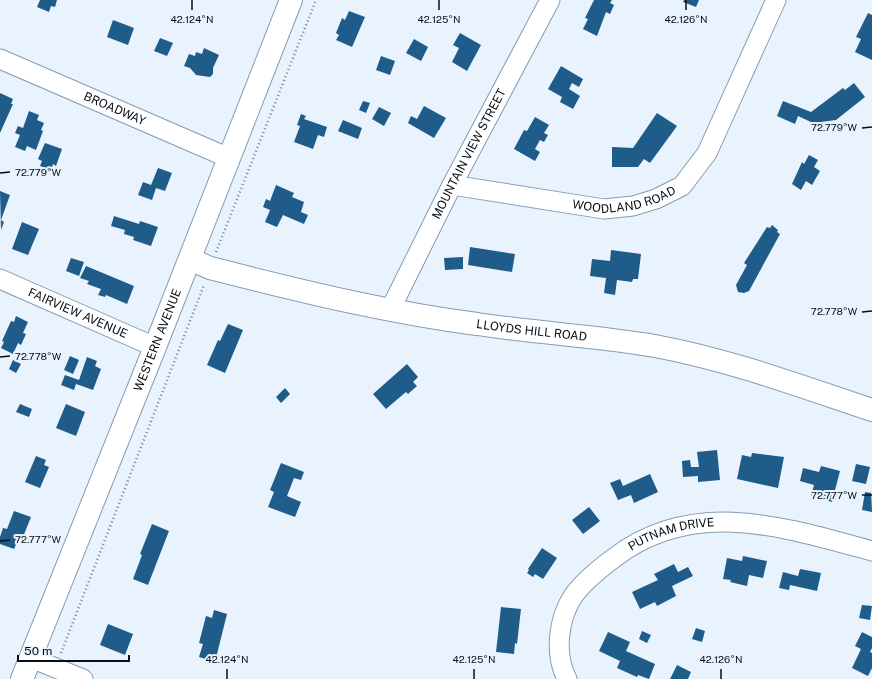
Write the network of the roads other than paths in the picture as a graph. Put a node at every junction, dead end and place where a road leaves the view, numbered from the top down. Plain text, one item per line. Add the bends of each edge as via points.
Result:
1 (291, 0) edge
2 (550, 0) edge
3 (776, 0) edge
4 (0, 59) edge
5 (229, 158) junction
6 (452, 185) junction
7 (190, 258) junction
8 (0, 279) edge
9 (390, 310) junction
10 (156, 347) junction
11 (872, 410) edge
12 (872, 551) edge
13 (30, 658) junction
14 (22, 679) edge
15 (84, 679) edge
16 (566, 679) edge

1 - 5 main road, WESTERN AVENUE
2 - 6 street, MOUNTAIN VIEW STREET
3 - 6 street, WOODLAND ROAD via 707,153 682,186 656,199 633,206 604,209
4 - 5 street, BROADWAY
5 - 7 main road, WESTERN AVENUE
6 - 9 street, MOUNTAIN VIEW STREET
7 - 9 main road, LLOYDS HILL ROAD via 226,272
7 - 10 main road, WESTERN AVENUE
8 - 10 street, FAIRVIEW AVENUE
9 - 11 main road, LLOYDS HILL ROAD via 668,349 739,366
10 - 13 main road, WESTERN AVENUE
12 - 16 street, PUTNAM DRIVE via 827,539 732,521 685,525 645,538 628,547 596,572 583,583 571,600 559,638 560,660
13 - 14 main road, WESTERN AVENUE
13 - 15 street

